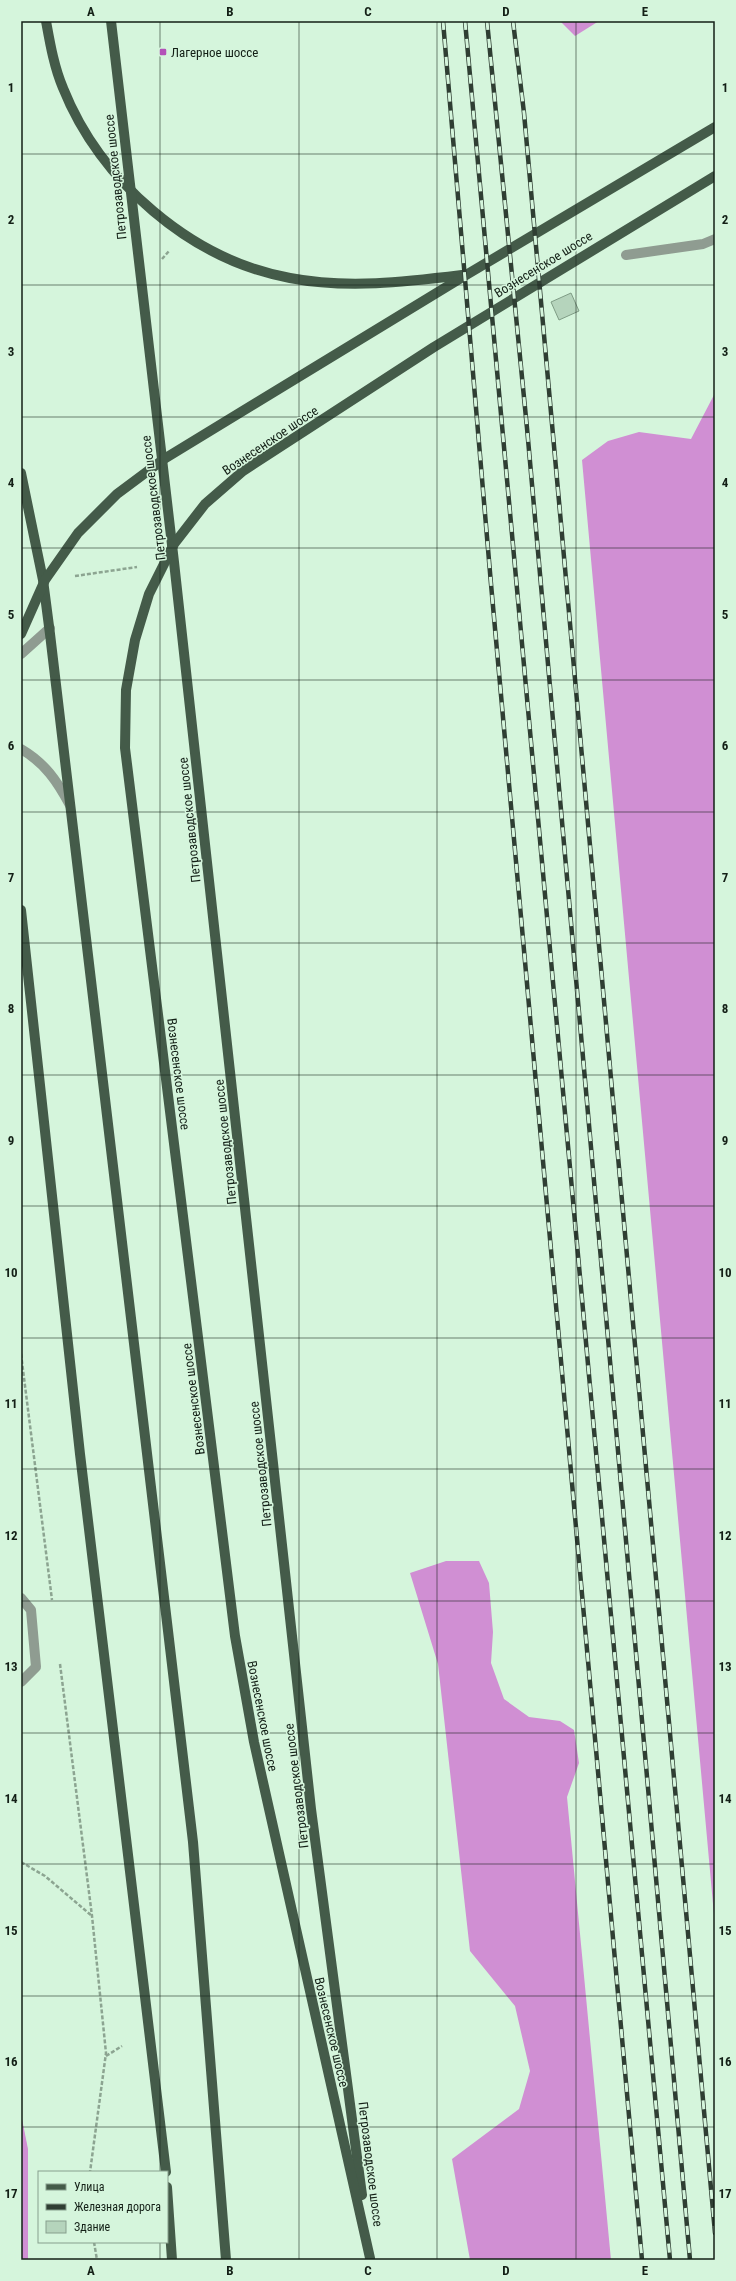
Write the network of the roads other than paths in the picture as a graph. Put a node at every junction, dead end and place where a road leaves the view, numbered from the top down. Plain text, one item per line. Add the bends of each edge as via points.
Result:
1 (46, 21) edge
2 (111, 21) edge
3 (715, 127) edge
4 (715, 176) edge
5 (715, 239) edge
6 (626, 255) dead end
7 (466, 275) junction
8 (21, 473) edge
9 (50, 628) junction
10 (21, 634) edge
11 (21, 654) edge
12 (21, 749) edge
13 (72, 808) junction
14 (21, 910) edge
15 (21, 1598) edge
16 (21, 1682) edge
17 (166, 2171) edge
18 (168, 2202) edge
19 (370, 2259) edge
20 (172, 2260) edge
21 (226, 2260) edge

1 - 7 main road via 62,88 80,124 104,159 134,194 174,227 212,251 248,267 290,278 329,284 386,284
2 - 19 main road, Петрозаводское шоссе via 174,562 311,1809
3 - 7 main road
4 - 19 main road, Вознесенское шоссе via 440,343 243,471 205,504 174,544 149,594 135,640 126,690 125,748 235,1636 254,1742
5 - 6 street via 702,244
7 - 10 main road via 164,459 117,494 78,533 44,580
8 - 9 main road
9 - 11 street
9 - 13 main road
12 - 13 street via 36,758 57,780
13 - 21 main road via 193,1842
14 - 17 main road via 81,1462
15 - 16 street via 31,1610 36,1666
18 - 20 main road

